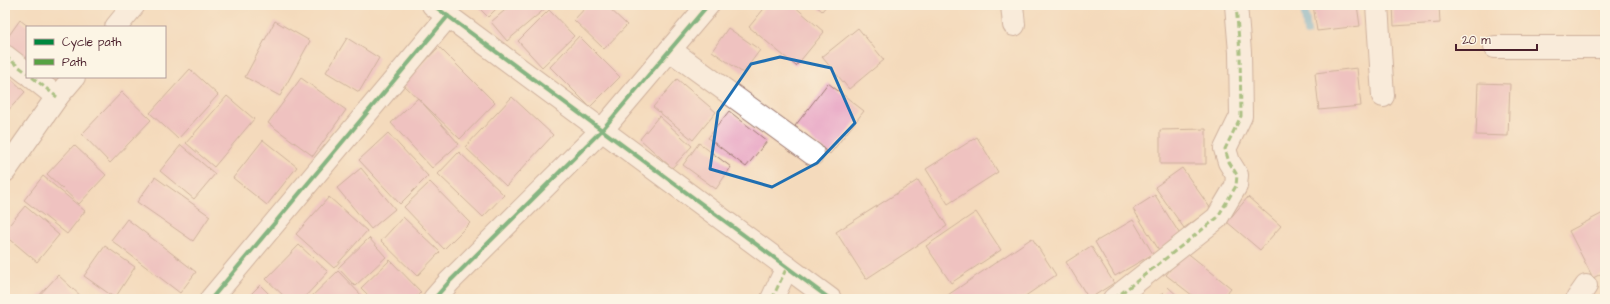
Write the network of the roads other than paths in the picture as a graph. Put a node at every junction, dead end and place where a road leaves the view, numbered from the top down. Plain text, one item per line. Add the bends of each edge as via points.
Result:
1 (134, 5) edge
2 (708, 5) edge
3 (1236, 5) edge
4 (1377, 5) edge
5 (441, 11) edge
6 (117, 26) edge
7 (1495, 47) dead end
8 (1605, 47) edge
9 (670, 50) junction
10 (5, 56) edge
11 (26, 72) edge
12 (33, 78) edge
13 (73, 78) edge
14 (1383, 96) dead end
15 (57, 97) junction
16 (602, 130) junction
17 (813, 154) dead end
18 (5, 171) edge
19 (787, 267) junction
20 (823, 297) edge
21 (211, 299) edge
22 (434, 299) edge
23 (772, 299) edge
24 (1114, 299) edge

1 - 6 street
2 - 9 street
3 - 24 street via 1241,116 1225,149 1237,175 1236,186 1217,218
4 - 14 street
5 - 16 street
5 - 21 street
7 - 8 street
9 - 16 street
9 - 17 street
10 - 11 street
12 - 15 street
13 - 15 street
15 - 18 street
16 - 19 street
16 - 22 street
19 - 20 street
19 - 23 street

